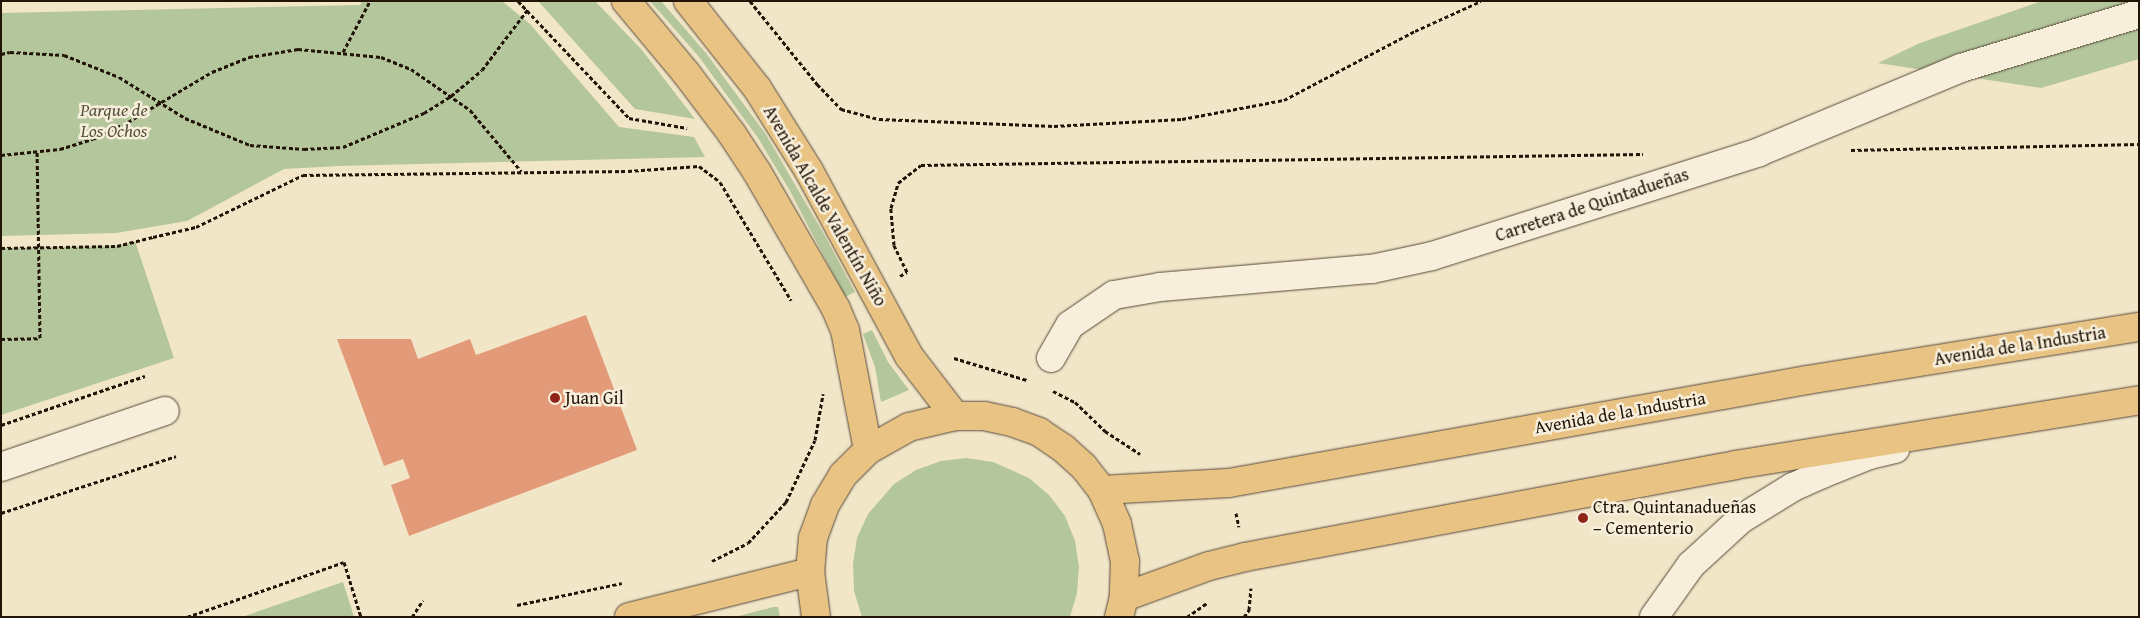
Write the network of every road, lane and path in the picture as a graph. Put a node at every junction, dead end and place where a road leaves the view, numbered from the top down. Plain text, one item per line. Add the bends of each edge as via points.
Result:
1 (370, 1) edge
2 (518, 1) edge
3 (626, 1) edge
4 (688, 1) edge
5 (750, 1) edge
6 (1481, 1) edge
7 (528, 9) junction
8 (2139, 14) edge
9 (343, 52) junction
10 (1, 54) edge
11 (451, 96) junction
12 (159, 102) junction
13 (690, 128) dead end
14 (2139, 144) edge
15 (1849, 150) dead end
16 (37, 152) junction
17 (1650, 154) dead end
18 (1, 155) edge
19 (921, 165) dead end
20 (699, 166) dead end
21 (521, 171) junction
22 (38, 247) junction
23 (1, 248) edge
24 (2139, 327) edge
25 (1, 339) edge
26 (1051, 358) dead end
27 (145, 376) dead end
28 (825, 385) dead end
29 (2139, 400) edge
30 (2139, 404) edge
31 (165, 411) dead end
32 (955, 416) junction
33 (1, 424) edge
34 (868, 450) junction
35 (176, 456) dead end
36 (1, 467) edge
37 (1102, 490) junction
38 (1, 513) edge
39 (710, 562) dead end
40 (810, 572) junction
41 (624, 583) dead end
42 (1252, 587) dead end
43 (423, 600) dead end
44 (517, 605) dead end
45 (1121, 607) edge
46 (187, 617) edge
47 (361, 617) edge
48 (412, 617) edge
49 (629, 617) edge
50 (816, 617) edge
51 (1244, 617) edge
52 (1654, 617) edge

1 - 9 path
2 - 7 path
3 - 34 main road via 732,134 836,309 845,330
4 - 32 main road, Avenida Alcalde Valentín Niño via 757,88 809,171 910,356
5 - 6 path via 841,109 879,119 1054,126 1182,118 1284,100 1415,31
7 - 11 path via 482,70
7 - 13 path via 629,118
8 - 26 street, Carretera de Quintadueñas via 1961,68 1759,152 1432,256 1372,270 1160,287 1114,295 1070,325
9 - 11 path via 381,57 411,69
9 - 12 path via 298,49 249,57 212,72
10 - 12 path via 64,55 119,78
11 - 12 path via 424,114 343,147 304,150 250,145 185,118
11 - 21 path via 470,110
12 - 16 path via 93,139
14 - 15 path
16 - 18 path
16 - 22 path
17 - 19 path
20 - 21 path via 628,171
21 - 22 path via 303,175 196,226 117,246
22 - 23 path
22 - 25 path via 40,338
24 - 37 main road, Avenida de la Industria via 1808,380 1229,484
27 - 33 path
28 - 39 path via 815,440 786,502 748,543
29 - 45 main road via 1735,465 1246,557 1209,566
30 - 52 street via 1869,455 1822,474 1793,487 1741,520 1691,565
31 - 36 street
32 - 34 main road via 909,426
32 - 37 main road via 984,416 1039,432 1084,467
34 - 40 main road via 843,475 825,505 813,538
35 - 38 path
37 - 45 main road via 1117,524 1125,561
40 - 49 main road
40 - 50 main road
41 - 44 path
42 - 51 path via 1249,610
43 - 48 path
46 - 47 path via 344,562

